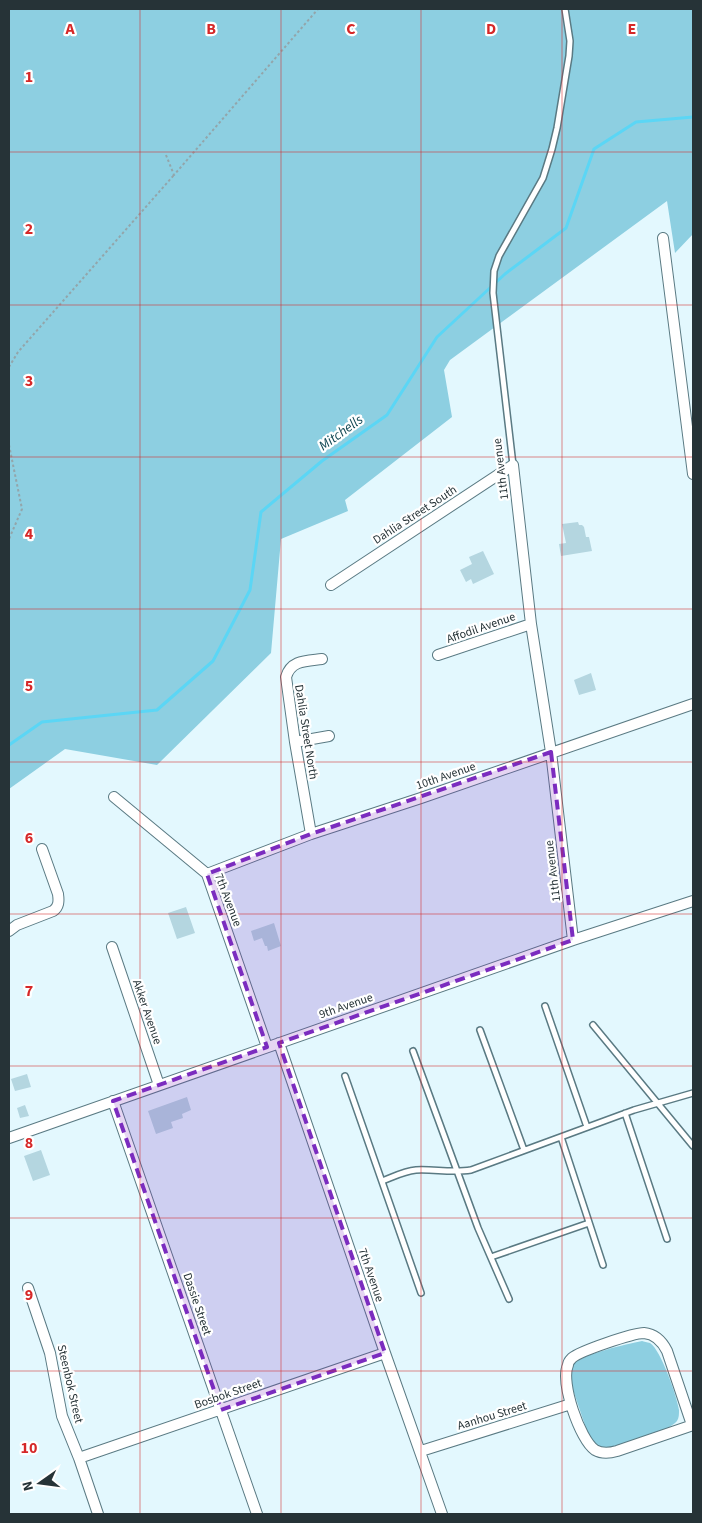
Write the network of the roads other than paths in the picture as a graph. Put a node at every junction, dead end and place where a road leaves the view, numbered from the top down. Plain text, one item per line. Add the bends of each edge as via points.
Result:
1 (565, 9) edge
2 (663, 238) dead end
3 (513, 466) junction
4 (693, 474) edge
5 (331, 585) dead end
6 (531, 624) junction
7 (438, 655) dead end
8 (322, 658) dead end
9 (693, 704) edge
10 (329, 736) dead end
11 (295, 742) junction
12 (551, 752) junction
13 (114, 797) dead end
14 (311, 834) junction
15 (42, 850) dead end
16 (207, 874) junction
17 (693, 901) edge
18 (9, 931) edge
19 (573, 940) junction
20 (112, 947) dead end
21 (545, 1006) dead end
22 (593, 1025) dead end
23 (480, 1030) dead end
24 (279, 1043) junction
25 (267, 1047) junction
26 (413, 1051) dead end
27 (345, 1076) dead end
28 (159, 1085) junction
29 (693, 1093) edge
30 (113, 1101) junction
31 (658, 1103) junction
32 (625, 1113) junction
33 (587, 1127) junction
34 (561, 1137) junction
35 (9, 1138) edge
36 (693, 1146) edge
37 (524, 1150) junction
38 (457, 1172) junction
39 (382, 1181) junction
40 (589, 1223) junction
41 (667, 1239) dead end
42 (491, 1257) junction
43 (603, 1265) dead end
44 (28, 1288) dead end
45 (421, 1293) dead end
46 (509, 1299) dead end
47 (385, 1353) junction
48 (571, 1404) junction
49 (221, 1410) junction
50 (693, 1425) edge
51 (421, 1451) junction
52 (79, 1458) junction
53 (98, 1514) edge
54 (257, 1514) edge
55 (442, 1514) edge

1 - 3 lane, 11th Avenue via 569,56 552,149 536,193 499,256 494,271 493,293
2 - 4 street
3 - 5 street, Dahlia Street South
3 - 6 street, 11th Avenue
6 - 7 street, Affodil Avenue
6 - 12 street, 11th Avenue
8 - 11 street, Dahlia Street North via 293,665 288,670 286,677
9 - 12 street, 10th Avenue
10 - 11 street
11 - 14 street, Dahlia Street North
12 - 14 street, 10th Avenue
12 - 19 street, 11th Avenue
13 - 16 street, 7th Avenue
14 - 16 street, 10th Avenue
15 - 18 street via 58,894 57,907
16 - 25 street, 7th Avenue
17 - 19 street, 9th Avenue
19 - 24 street, 9th Avenue
20 - 28 street, Akker Avenue
21 - 33 lane
22 - 31 lane
23 - 37 lane
24 - 25 street, 9th Avenue
24 - 47 street, 7th Avenue
25 - 28 street, 9th Avenue
26 - 38 lane
27 - 39 lane
28 - 30 street, 9th Avenue
29 - 31 lane
30 - 35 street, 9th Avenue
30 - 49 street, Dassie Street
31 - 32 lane
31 - 36 lane
32 - 33 lane
32 - 41 lane
33 - 34 lane
34 - 37 lane
34 - 40 lane
37 - 38 lane
38 - 39 lane via 416,1170
38 - 42 lane
39 - 45 lane
40 - 42 lane
40 - 43 lane
42 - 46 lane
44 - 52 street, Steenbok Street via 50,1353 62,1416
47 - 49 street, Bosbok Street
47 - 51 street, 7th Avenue
48 - 50 street via 585,1438 601,1452 624,1449
48 - 50 street via 565,1375 572,1359 620,1339 647,1334 661,1341 667,1351
48 - 51 street, Aanhou Street
49 - 52 street, Bosbok Street
49 - 54 street, Dassie Street
51 - 55 street, 7th Avenue
52 - 53 street, Steenbok Street

